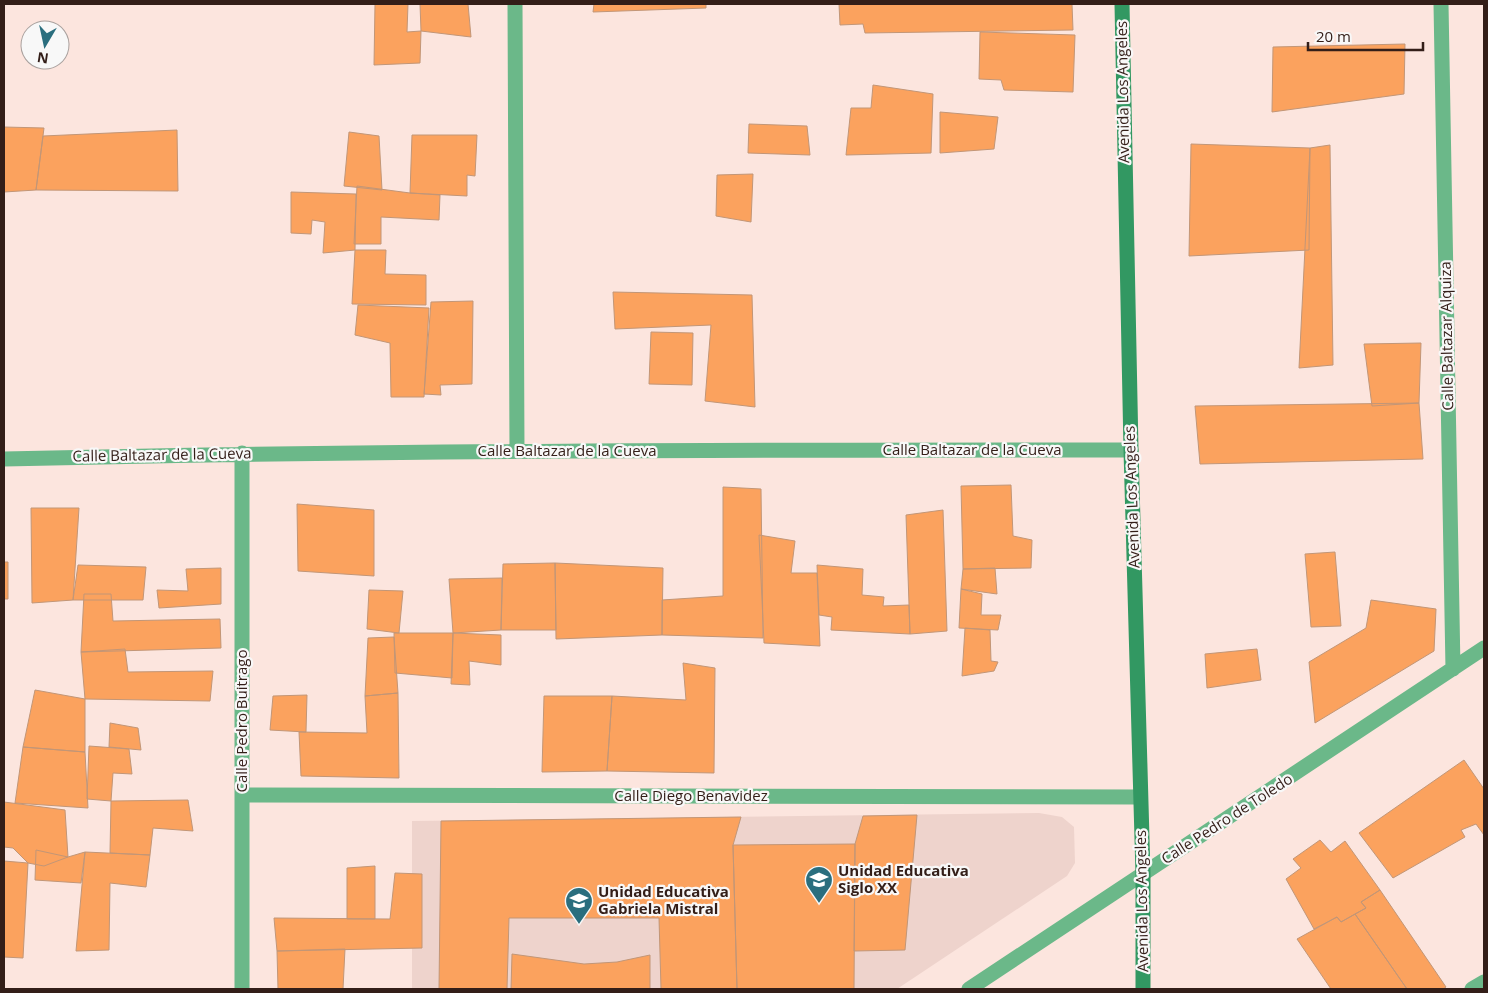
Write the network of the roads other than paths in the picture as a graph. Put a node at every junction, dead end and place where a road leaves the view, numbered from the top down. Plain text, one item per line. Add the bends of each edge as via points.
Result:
1 (515, 4) edge
2 (1122, 4) edge
3 (1441, 4) edge
4 (1131, 450) junction
5 (518, 451) junction
6 (242, 453) junction
7 (4, 459) edge
8 (1484, 648) edge
9 (1454, 669) junction
10 (242, 795) junction
11 (1140, 797) junction
12 (1143, 874) junction
13 (1484, 982) edge
14 (242, 989) edge
15 (969, 989) edge
16 (1143, 989) edge
17 (1472, 989) edge

1 - 5 street
2 - 4 main road, Avenida Los Angeles
3 - 9 street, Calle Baltazar Alquiza
4 - 5 street, Calle Baltazar de la Cueva
4 - 11 main road, Avenida Los Angeles
5 - 6 street, Calle Baltazar de la Cueva
6 - 7 street, Calle Baltazar de la Cueva
6 - 10 street, Calle Pedro Buitrago
8 - 9 street, Calle Pedro de Toledo
9 - 12 street, Calle Pedro de Toledo
10 - 11 street, Calle Diego Benavidez
10 - 14 street, Calle Pedro Buitrago
11 - 12 main road, Avenida Los Angeles
12 - 15 street, Calle Pedro de Toledo
12 - 16 main road, Avenida Los Angeles
13 - 17 street

